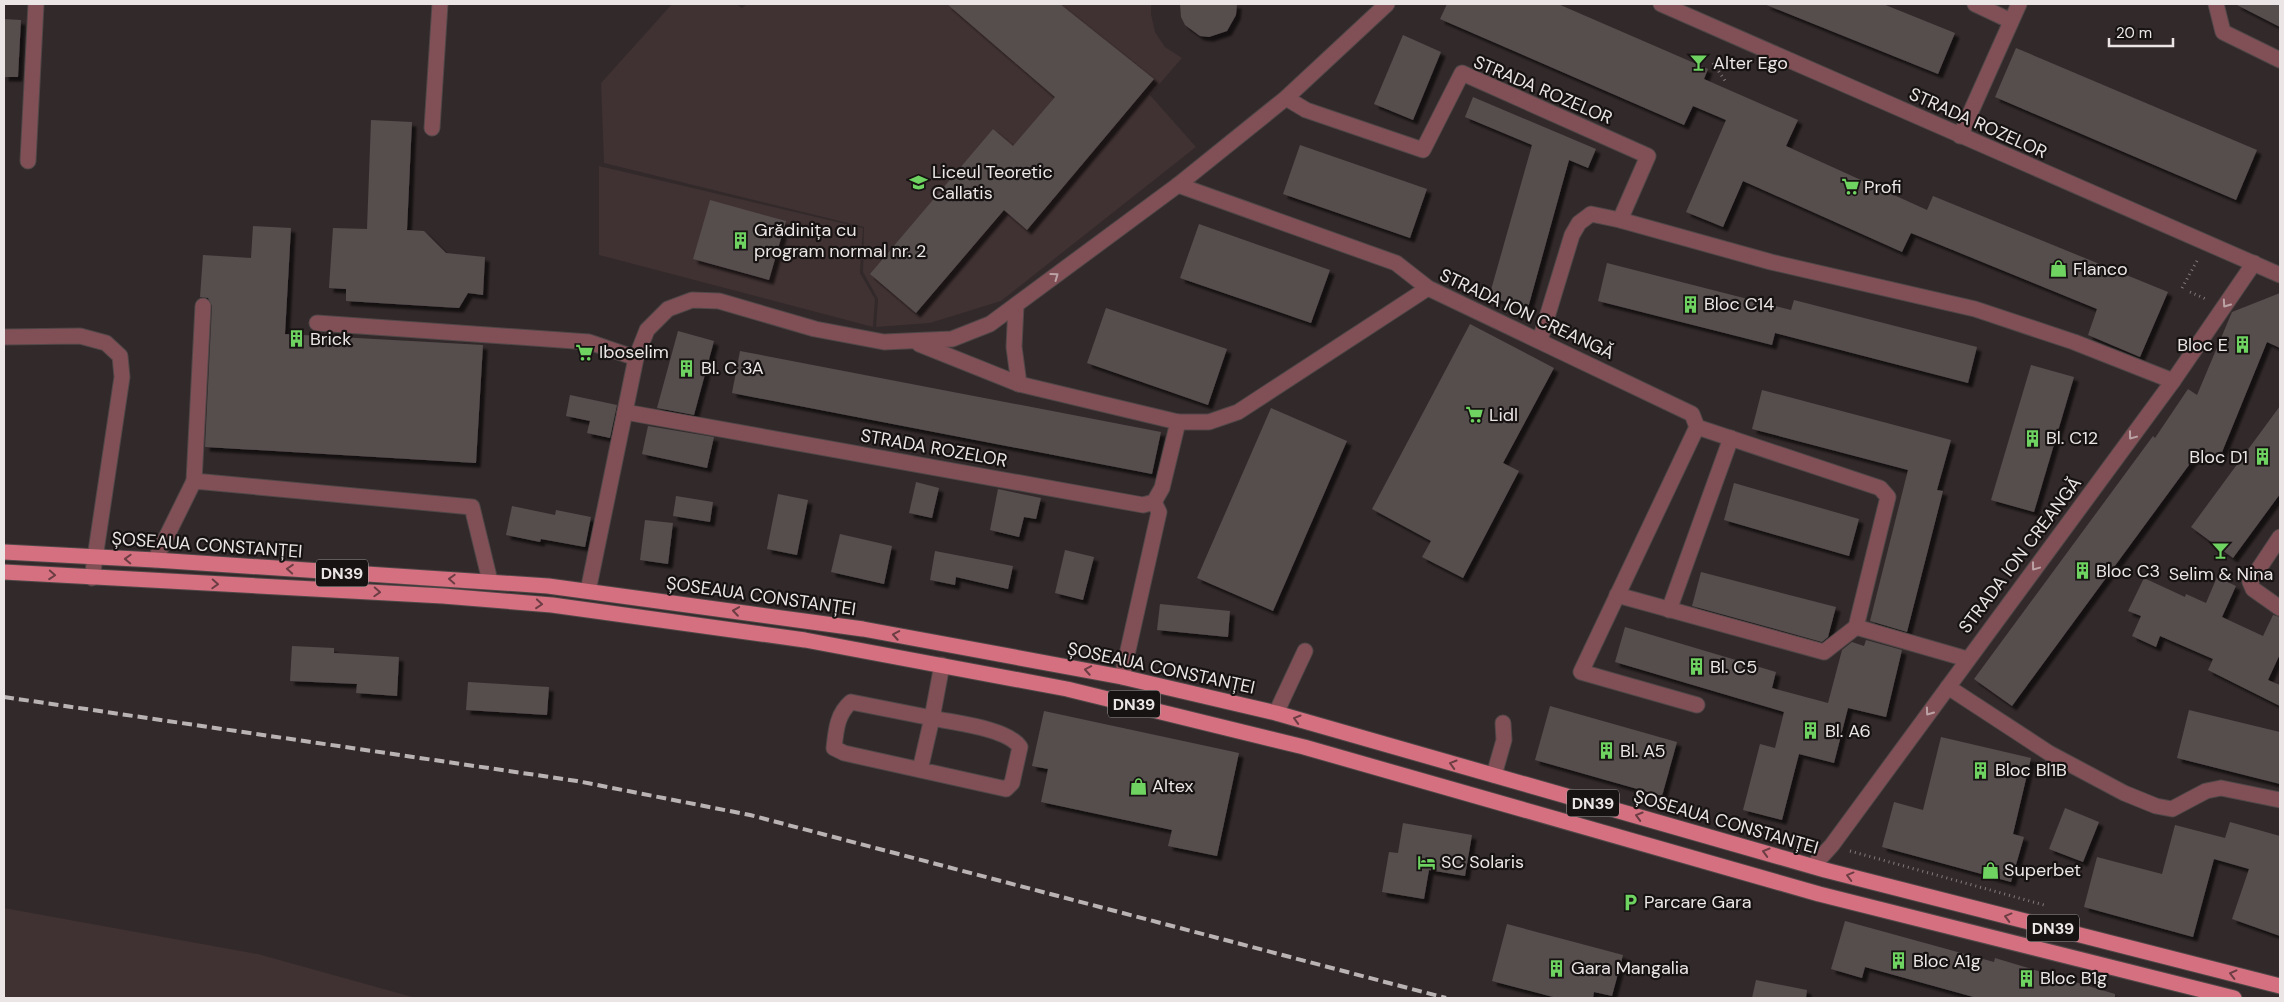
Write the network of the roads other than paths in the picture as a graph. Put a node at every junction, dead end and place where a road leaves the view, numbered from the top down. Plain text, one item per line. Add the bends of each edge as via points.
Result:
1 (36, 4) edge
2 (440, 4) edge
3 (1387, 4) edge
4 (1660, 4) edge
5 (1975, 4) edge
6 (2019, 4) edge
7 (2216, 4) edge
8 (2011, 21) junction
9 (2280, 60) edge
10 (1286, 98) junction
11 (432, 128) dead end
12 (1960, 136) junction
13 (28, 161) dead end
14 (1178, 186) junction
15 (1620, 220) junction
16 (2254, 263) junction
17 (2280, 275) edge
18 (1428, 288) junction
19 (202, 306) dead end
20 (1016, 306) junction
21 (317, 323) dead end
22 (4, 338) edge
23 (1540, 340) junction
24 (914, 342) junction
25 (636, 358) junction
26 (2172, 381) junction
27 (1020, 384) junction
28 (625, 412) junction
29 (1694, 420) junction
30 (1178, 422) junction
31 (1731, 438) junction
32 (194, 481) junction
33 (1154, 502) junction
34 (2280, 537) edge
35 (4, 552) edge
36 (95, 557) junction
37 (155, 560) junction
38 (4, 572) edge
39 (92, 578) junction
40 (490, 581) junction
41 (588, 591) junction
42 (1617, 595) junction
43 (2280, 608) edge
44 (1669, 610) junction
45 (1856, 626) junction
46 (1305, 651) dead end
47 (1967, 659) junction
48 (942, 666) junction
49 (1122, 677) junction
50 (1948, 687) junction
51 (1697, 705) dead end
52 (1276, 713) junction
53 (932, 718) junction
54 (1503, 723) dead end
55 (920, 770) junction
56 (1494, 775) junction
57 (2280, 800) edge
58 (1813, 866) junction
59 (2280, 986) edge
60 (2234, 998) edge

1 - 13 street
2 - 11 street
3 - 10 street
4 - 12 street, STRADA ROZELOR
5 - 8 street
6 - 8 street
7 - 9 street via 2222,32
8 - 12 street
10 - 14 street
10 - 15 street, STRADA ROZELOR via 1306,110 1423,150 1462,72 1648,156
12 - 16 street, STRADA ROZELOR
14 - 18 street, STRADA ION CREANGĂ via 1396,263
20 -> 14 street
15 - 23 street via 1591,214 1579,222 1572,235
15 - 26 street via 1780,264 1976,309 2074,342
16 - 17 street, STRADA ROZELOR
16 -> 26 street, STRADA ION CREANGĂ
18 - 23 street, STRADA ION CREANGĂ
18 - 30 street via 1238,412 1209,422
19 - 32 street
20 - 24 street via 990,324 952,340
20 - 27 street via 1014,347
21 - 25 street via 589,342
22 - 36 street via 80,336 106,343 120,356 122,377
23 - 29 street, STRADA ION CREANGĂ
24 - 25 street via 884,342 815,329 720,302 692,300 668,309 647,330
24 - 27 street
25 - 28 street
26 -> 47 street, STRADA ION CREANGĂ
27 - 30 street
28 - 33 street, STRADA ROZELOR via 1143,505
28 - 41 street
29 - 31 street, STRADA ION CREANGĂ
29 - 42 street
30 - 33 street via 1162,488
31 - 44 street
31 - 45 street, STRADA ION CREANGĂ via 1880,488 1888,497
32 - 37 street
32 - 40 street via 472,507
33 - 49 street via 1160,512
34 - 43 street via 2250,582 2253,589
35 - 36 main road, ȘOSEAUA CONSTANȚEI / DN39
37 -> 36 main road, ȘOSEAUA CONSTANȚEI / DN39
36 - 39 street
40 -> 37 main road, ȘOSEAUA CONSTANȚEI / DN39
38 -> 39 main road, ȘOSEAUA CONSTANȚEI / DN39
39 -> 48 main road, ȘOSEAUA CONSTANȚEI / DN39 via 443,596 552,605 805,640
40 - 41 main road, ȘOSEAUA CONSTANȚEI / DN39
49 -> 41 main road, ȘOSEAUA CONSTANȚEI / DN39 via 863,629
42 - 44 street
42 - 51 street via 1581,672
44 - 45 street via 1824,652
45 - 47 street
46 - 52 street
47 - 50 street, STRADA ION CREANGĂ
48 - 53 street
48 - 60 main road, ȘOSEAUA CONSTANȚEI / DN39 via 1067,689 1198,719 1517,806 1819,894
49 - 52 main road, ȘOSEAUA CONSTANȚEI / DN39
50 - 57 street via 2049,754 2156,806 2172,809 2206,791 2222,788
50 -> 58 street, STRADA ION CREANGĂ via 1832,845
56 -> 52 main road, ȘOSEAUA CONSTANȚEI / DN39
53 - 55 street
53 - 55 street via 851,702 838,720 834,748
53 - 55 street via 1016,740 1020,747 1012,783 1006,789
54 - 56 street via 1504,740
58 -> 56 main road, ȘOSEAUA CONSTANȚEI / DN39
59 -> 58 main road, ȘOSEAUA CONSTANȚEI / DN39

